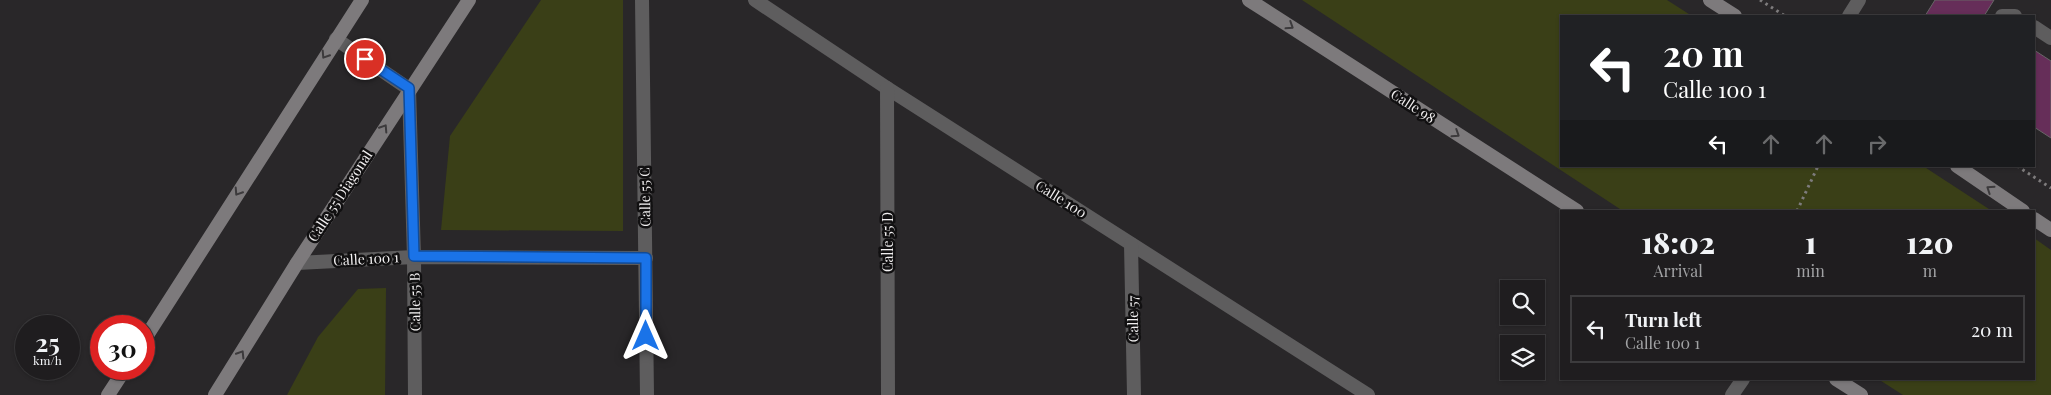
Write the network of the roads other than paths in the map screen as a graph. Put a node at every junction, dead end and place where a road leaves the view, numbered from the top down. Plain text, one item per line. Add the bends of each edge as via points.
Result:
1 (362, 0) edge
2 (469, 0) edge
3 (642, 0) edge
4 (755, 0) edge
5 (1249, 0) edge
6 (1710, 0) edge
7 (1859, 0) edge
8 (1733, 15) edge
9 (1850, 15) edge
10 (2035, 28) edge
11 (2051, 38) edge
12 (336, 39) junction
13 (409, 88) junction
14 (887, 88) junction
15 (1959, 167) edge
16 (1574, 210) edge
17 (2022, 210) edge
18 (2035, 219) edge
19 (2051, 230) edge
20 (1131, 244) junction
21 (414, 256) junction
22 (646, 258) junction
23 (297, 263) junction
24 (155, 323) edge
25 (118, 380) edge
26 (1742, 380) edge
27 (1838, 380) edge
28 (1363, 393) edge
29 (108, 395) edge
30 (215, 395) edge
31 (416, 395) edge
32 (647, 395) edge
33 (888, 395) edge
34 (1134, 395) edge
35 (1732, 395) edge
36 (1860, 395) edge

1 - 12 main road
2 - 13 main road, Calle 55 Diagonal
3 - 22 street, Calle 55 C
4 - 14 street, Calle 100
5 -> 16 main road, Calle 98
6 - 8 main road
7 - 9 street
10 - 11 street
12 - 13 street
12 -> 24 main road
13 - 21 street, Calle 55 B
23 -> 13 main road, Calle 55 Diagonal
14 - 20 street, Calle 100
14 - 33 street, Calle 55 D
17 -> 15 main road
18 - 19 main road
20 - 28 street, Calle 100
20 - 34 street, Calle 57
21 - 22 street, Calle 100 1
21 - 23 street, Calle 100 1
21 - 31 street, Calle 55 B
22 - 32 street, Calle 55 C
30 -> 23 main road, Calle 55 Diagonal
25 - 29 main road
26 - 35 street
27 - 36 main road

